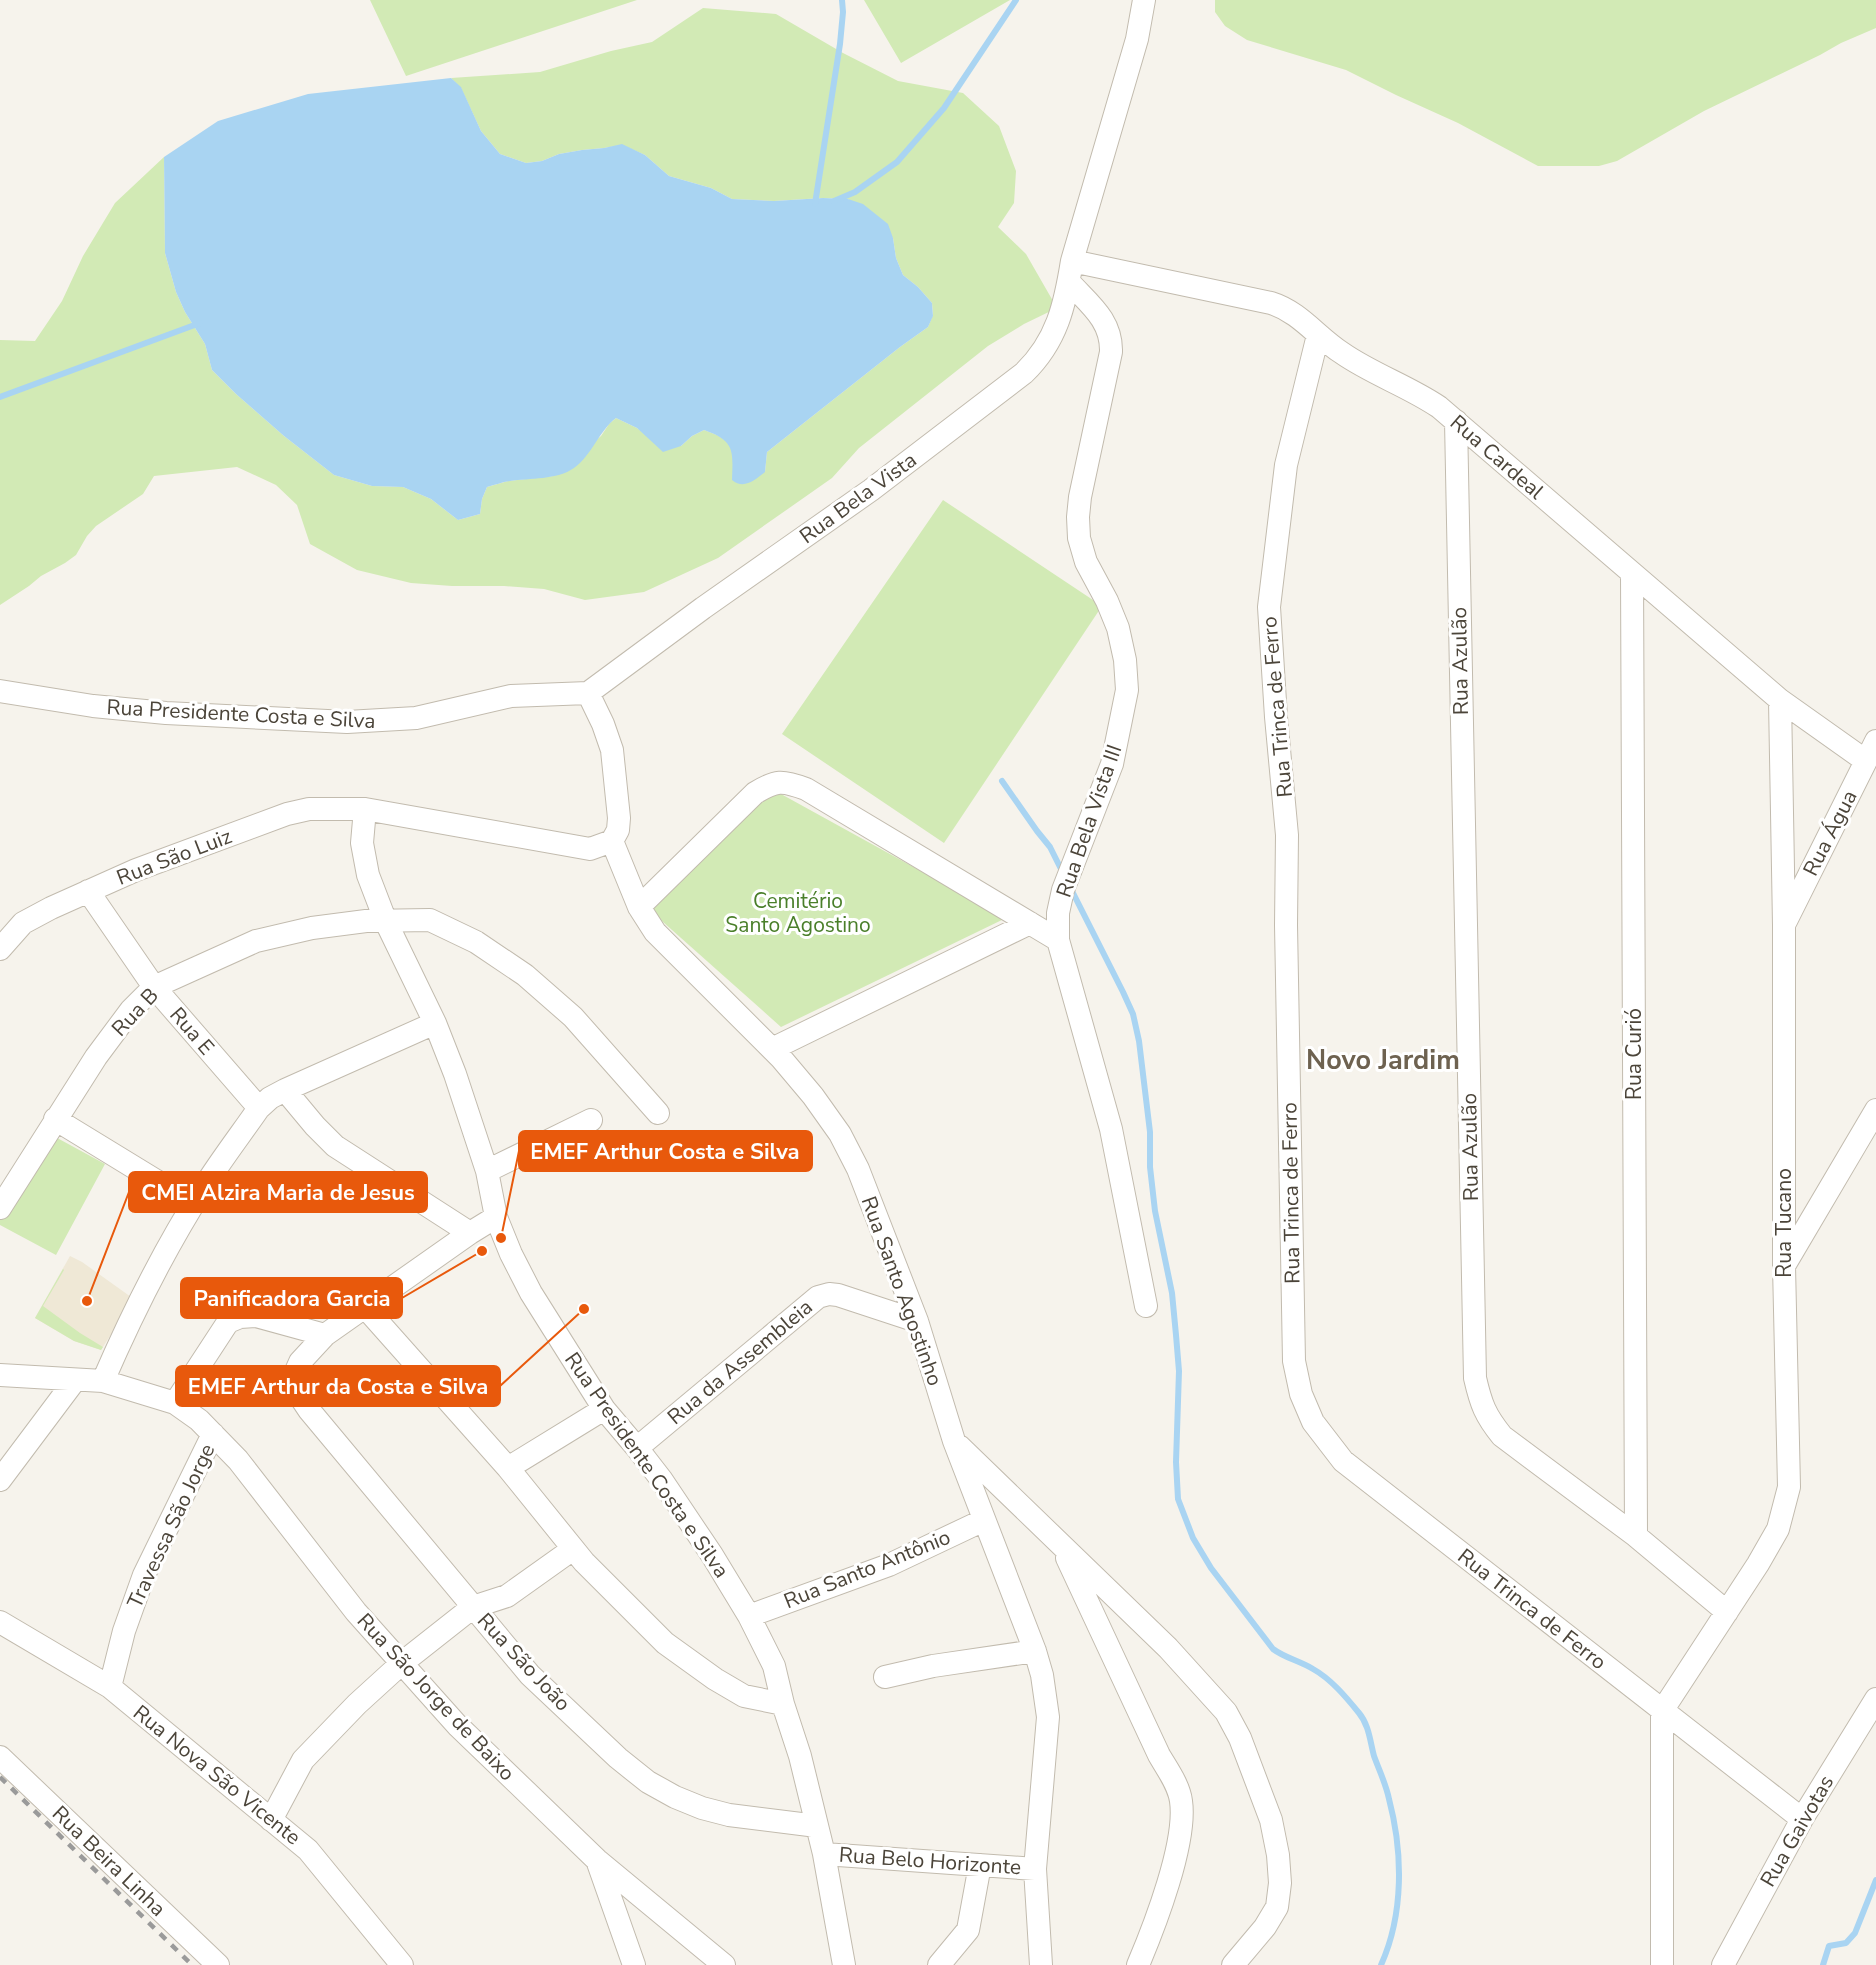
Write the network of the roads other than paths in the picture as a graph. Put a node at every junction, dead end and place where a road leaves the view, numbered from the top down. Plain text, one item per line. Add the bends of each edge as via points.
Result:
1 (1144, 0) edge
2 (1070, 271) junction
3 (1318, 334) junction
4 (1456, 421) junction
5 (1632, 573) junction
6 (0, 691) edge
7 (588, 693) junction
8 (1780, 700) junction
9 (1871, 751) edge
10 (364, 809) junction
11 (612, 841) junction
12 (88, 891) junction
13 (639, 907) junction
14 (386, 922) junction
15 (1030, 923) junction
16 (1784, 925) junction
17 (1058, 940) junction
18 (0, 949) edge
19 (154, 987) junction
20 (435, 1023) junction
21 (772, 1050) junction
22 (285, 1090) junction
23 (259, 1108) junction
24 (1876, 1110) edge
25 (658, 1113) dead end
26 (55, 1119) junction
27 (591, 1120) dead end
28 (487, 1171) junction
29 (194, 1204) junction
30 (0, 1208) edge
31 (496, 1217) junction
32 (470, 1233) junction
33 (1784, 1266) junction
34 (364, 1306) junction
35 (1146, 1306) dead end
36 (917, 1321) junction
37 (325, 1335) junction
38 (0, 1376) edge
39 (75, 1380) junction
40 (104, 1381) junction
41 (175, 1404) junction
42 (604, 1409) junction
43 (213, 1434) junction
44 (954, 1441) junction
45 (637, 1448) junction
46 (508, 1468) junction
47 (0, 1480) edge
48 (984, 1520) junction
49 (1636, 1536) junction
50 (1061, 1546) junction
51 (573, 1549) junction
52 (473, 1606) junction
53 (1726, 1612) junction
54 (748, 1616) junction
55 (0, 1622) edge
56 (1035, 1651) junction
57 (402, 1663) junction
58 (885, 1677) dead end
59 (110, 1687) junction
60 (1876, 1699) edge
61 (783, 1704) junction
62 (1662, 1711) junction
63 (0, 1757) edge
64 (1802, 1819) junction
65 (272, 1820) junction
66 (817, 1826) junction
67 (824, 1854) junction
68 (597, 1860) junction
69 (980, 1865) junction
70 (1035, 1869) junction
71 (218, 1965) edge
72 (402, 1965) edge
73 (634, 1965) edge
74 (724, 1965) edge
75 (844, 1965) edge
76 (939, 1965) edge
77 (1041, 1965) edge
78 (1138, 1965) edge
79 (1233, 1965) edge
80 (1662, 1965) edge
81 (1723, 1965) edge

1 - 2 street, Rua Bela Vista via 1137,39
2 - 3 street, Rua Cardeal via 1271,303 1294,313
2 - 7 street, Rua Bela Vista via 1056,331 1045,351 1024,374 871,490
2 - 17 street, Rua Bela Vista III via 1102,318 1111,340 1080,497 1079,538 1086,562 1118,628 1128,690 1112,764 1063,890
3 - 4 street, Rua Cardeal via 1344,355 1421,395
3 - 62 street, Rua Trinca de Ferro via 1286,465 1269,607 1287,835 1294,1361 1301,1394 1313,1422 1342,1461
4 - 5 street, Rua Cardeal
4 - 49 street, Rua Azulão via 1475,1378 1480,1404 1502,1436
5 - 8 street, Rua Cardeal
5 - 49 street, Rua Curió
6 - 7 street, Rua Presidente Costa e Silva via 166,713 347,722 416,718 511,696
7 - 11 street via 612,750 619,819
8 - 9 street, Rua Cardeal
8 - 16 street, Rua Tucano
9 - 16 street, Rua Água
10 - 11 street via 590,849
10 - 12 street, Rua São Luiz via 309,809 287,814
10 - 14 street, Rua Presidente Costa e Silva via 362,843 366,865
11 - 13 street, Rua Santo Agostinho
12 - 18 street, Rua São Luiz via 23,923
12 - 19 street, Rua E
13 - 15 street via 755,793 771,783 790,783
13 - 21 street, Rua Santo Agostinho via 655,932
14 - 19 street, Rua B via 312,928 256,940
14 - 20 street, Rua Presidente Costa e Silva
14 - 25 street, Rua B via 430,920 476,942 525,975 573,1017
15 - 17 street
15 - 21 street
16 - 33 street, Rua Tucano
17 - 35 street, Rua Bela Vista III via 1111,1129
19 - 23 street, Rua E
19 - 26 street, Rua B via 131,1010
20 - 22 street
20 - 28 street, Rua Presidente Costa e Silva
21 - 36 street, Rua Santo Agostinho via 840,1134 858,1169
22 - 23 street
22 - 32 street via 335,1146
23 - 29 street
24 - 33 street
26 - 29 street
26 - 30 street, Rua B
27 - 28 street
28 - 31 street, Rua Presidente Costa e Silva
29 - 40 street via 156,1267
31 - 32 street
31 - 42 street, Rua Presidente Costa e Silva via 531,1293
32 - 34 street
33 - 53 street, Rua Tucano via 1789,1487 1778,1528
34 - 37 street
34 - 46 street
36 - 44 street, Rua Santo Agostinho
36 - 45 street, Rua da Assembleia via 838,1295 818,1297
37 - 41 street via 256,1316 228,1322
37 - 52 street, Rua São João via 296,1371 299,1395
38 - 39 street, Rua São Jorge de Baixo
39 - 40 street, Rua São Jorge de Baixo
39 - 47 street
40 - 41 street, Rua São Jorge de Baixo
41 - 43 street, Rua São Jorge de Baixo
42 - 45 street, Rua Presidente Costa e Silva
42 - 46 street
43 - 57 street, Rua São Jorge de Baixo via 238,1460 356,1612
43 - 59 street, Travessa São Jorge via 144,1575
44 - 48 street, Rua Santo Agostinho
44 - 50 street
45 - 54 street, Rua Presidente Costa e Silva via 712,1555
46 - 51 street
48 - 54 street, Rua Santo Antônio via 889,1565
48 - 56 street, Rua Santo Agostinho
49 - 53 street, Rua Azulão
50 - 78 street via 1181,1799 1181,1830 1168,1883
50 - 79 street via 1167,1648 1226,1712 1240,1738 1271,1820 1280,1883 1277,1907
51 - 52 street via 507,1596
51 - 61 street via 665,1643 744,1696
52 - 57 street
52 - 66 street, Rua São João via 530,1675 648,1782 702,1808
53 - 62 street, Rua Tucano
54 - 61 street, Rua Presidente Costa e Silva via 774,1666
55 - 59 street, Rua Nova São Vicente
56 - 58 street
56 - 70 street, Rua Santo Agostinho via 1048,1717
57 - 65 street via 303,1760
57 - 68 street, Rua São Jorge de Baixo via 457,1725
59 - 65 street, Rua Nova São Vicente
60 - 64 street, Rua Gaivotas
61 - 66 street, Rua Presidente Costa e Silva
62 - 64 street, Rua Trinca de Ferro
62 - 80 street
63 - 71 street, Rua Beira Linha
64 - 81 street, Rua Gaivotas
65 - 72 street, Rua Nova São Vicente via 308,1850
66 - 67 street, Rua Presidente Costa e Silva
67 - 69 street, Rua Belo Horizonte
67 - 75 street, Rua Presidente Costa e Silva
68 - 73 street
68 - 74 street, Rua São Jorge de Baixo
69 - 70 street, Rua Belo Horizonte
69 - 76 street via 968,1930
70 - 77 street, Rua Santo Agostinho

